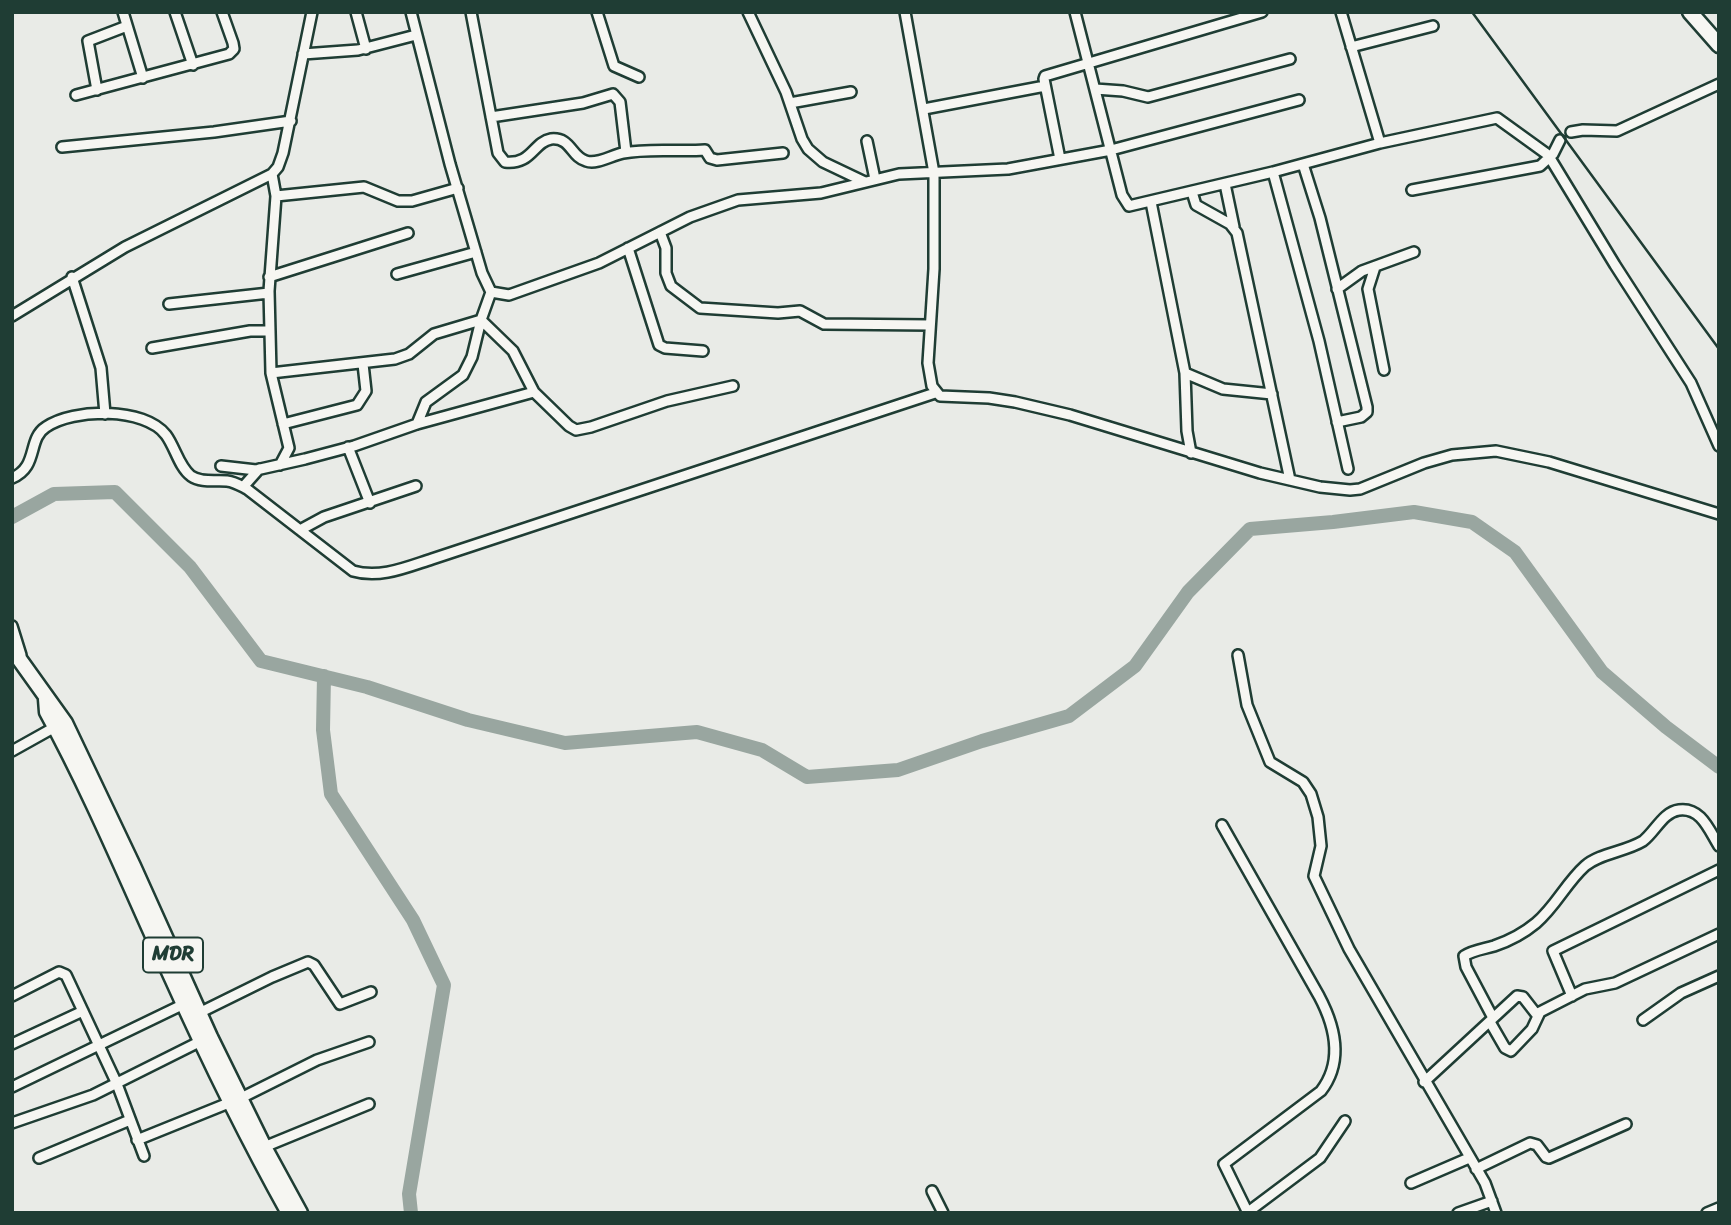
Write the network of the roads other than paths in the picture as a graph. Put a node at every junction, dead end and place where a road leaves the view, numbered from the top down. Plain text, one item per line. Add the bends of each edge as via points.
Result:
1 (123, 12) edge
2 (175, 12) edge
3 (222, 12) edge
4 (324, 12) edge
5 (356, 12) edge
6 (411, 12) edge
7 (471, 12) edge
8 (606, 12) edge
9 (748, 12) edge
10 (905, 12) edge
11 (1075, 12) edge
12 (1262, 12) edge
13 (1342, 12) edge
14 (1690, 12) edge
15 (312, 13) edge
16 (597, 13) edge
17 (127, 26) junction
18 (1433, 26) dead end
19 (416, 35) junction
20 (1719, 45) edge
21 (1351, 47) junction
22 (366, 49) junction
23 (303, 54) junction
24 (1290, 59) dead end
25 (1088, 62) junction
26 (193, 65) junction
27 (639, 77) dead end
28 (143, 78) junction
29 (1719, 84) edge
30 (1045, 86) junction
31 (1095, 89) junction
32 (97, 90) junction
33 (851, 92) dead end
34 (76, 95) dead end
35 (1299, 100) dead end
36 (790, 103) junction
37 (924, 109) junction
38 (491, 117) junction
39 (291, 121) junction
40 (1571, 132) dead end
41 (1560, 139) dead end
42 (867, 141) dead end
43 (1380, 143) junction
44 (62, 147) dead end
45 (1111, 150) junction
46 (626, 152) junction
47 (783, 153) dead end
48 (1550, 158) junction
49 (1060, 159) junction
50 (1303, 164) junction
51 (1273, 172) junction
52 (272, 173) junction
53 (934, 173) junction
54 (875, 179) junction
55 (865, 182) junction
56 (1225, 184) junction
57 (458, 188) junction
58 (1412, 190) dead end
59 (1192, 192) junction
60 (276, 196) junction
61 (1151, 202) junction
62 (1234, 227) junction
63 (660, 232) junction
64 (408, 233) dead end
65 (628, 248) junction
66 (476, 252) junction
67 (1414, 252) dead end
68 (1375, 267) junction
69 (397, 274) dead end
70 (72, 277) junction
71 (270, 277) junction
72 (1337, 289) junction
73 (491, 292) junction
74 (269, 293) junction
75 (169, 304) dead end
76 (12, 316) edge
77 (481, 320) junction
78 (930, 325) junction
79 (269, 331) junction
80 (152, 348) dead end
81 (703, 351) dead end
82 (363, 364) junction
83 (1384, 370) dead end
84 (271, 373) junction
85 (1185, 373) junction
86 (733, 386) dead end
87 (534, 392) junction
88 (935, 393) junction
89 (1272, 394) junction
90 (105, 414) junction
91 (1337, 422) junction
92 (283, 424) junction
93 (417, 424) junction
94 (1719, 446) edge
95 (348, 447) junction
96 (1191, 453) junction
97 (280, 465) junction
98 (221, 466) dead end
99 (259, 469) junction
100 (1348, 469) dead end
101 (12, 478) edge
102 (1290, 480) junction
103 (416, 486) dead end
104 (243, 487) junction
105 (370, 503) junction
106 (1719, 514) edge
107 (300, 530) junction
108 (12, 626) edge
109 (12, 649) edge
110 (1238, 656) dead end
111 (23, 664) junction
112 (45, 697) junction
113 (55, 727) junction
114 (12, 751) edge
115 (1222, 825) dead end
116 (1719, 846) edge
117 (1719, 870) edge
118 (1719, 934) edge
119 (1719, 976) edge
120 (371, 992) dead end
121 (12, 996) edge
122 (1572, 996) junction
123 (184, 1004) junction
124 (83, 1011) junction
125 (199, 1013) junction
126 (1536, 1015) junction
127 (1491, 1020) junction
128 (1643, 1020) dead end
129 (201, 1041) junction
130 (369, 1042) dead end
131 (12, 1044) edge
132 (100, 1046) junction
133 (1424, 1082) junction
134 (117, 1084) junction
135 (12, 1087) edge
136 (236, 1100) junction
137 (369, 1104) dead end
138 (130, 1120) junction
139 (1345, 1121) dead end
140 (12, 1123) edge
141 (1626, 1124) dead end
142 (137, 1140) junction
143 (264, 1147) junction
144 (144, 1156) dead end
145 (1469, 1157) junction
146 (38, 1158) dead end
147 (1476, 1169) junction
148 (1411, 1183) dead end
149 (932, 1191) dead end
150 (1492, 1201) junction
151 (1719, 1208) edge
152 (1248, 1212) edge
153 (289, 1213) edge
154 (300, 1213) edge
155 (943, 1213) edge
156 (1458, 1213) edge
157 (1496, 1213) edge
158 (1707, 1213) edge

1 - 17 street
2 - 26 street
3 - 26 street via 234,48 229,54
4 - 15 street
5 - 22 street
6 - 19 street
7 - 38 street
8 - 16 street
9 - 36 street
10 - 37 street
11 - 25 street
12 - 25 street
13 - 21 street
14 - 20 main road
15 - 23 street
16 - 27 street via 614,66
17 - 28 street
17 - 32 street via 88,41
18 - 21 street
19 - 22 street
19 - 57 street
21 - 43 street
22 - 23 street
23 - 39 street
24 - 31 street via 1148,97
25 - 30 street via 1049,74
25 - 31 street
26 - 28 street
28 - 32 street
29 - 40 street via 1617,131
30 - 37 street
30 - 49 street
31 - 45 street
32 - 34 street
33 - 36 street
35 - 45 street
36 - 55 street via 802,139 814,156
37 - 53 street
38 - 46 street via 613,94 621,102
38 - 46 street via 498,153 505,162 527,158 541,143 554,139 570,145 584,161
39 - 44 street
39 - 52 street via 278,167
41 - 48 street
42 - 54 street
43 - 48 street via 1496,118
43 - 50 street
45 - 49 street
45 - 61 street via 1126,203
46 - 47 street via 705,150 717,160
48 - 58 street via 1530,168
48 - 94 street via 1691,383
49 - 53 street via 1009,169
50 - 51 street
50 - 72 street
51 - 56 street
51 - 91 street
52 - 60 street
52 - 70 street
53 - 54 street
53 - 78 street
54 - 55 street
55 - 63 street via 821,193 738,200
56 - 59 street
56 - 62 street
57 - 60 street via 412,201 398,201 364,187
57 - 66 street
59 - 61 street
59 - 62 street via 1196,205
60 - 71 street
61 - 85 street
62 - 89 street
63 - 65 street
63 - 78 street via 671,286 700,308 800,311 824,324
64 - 71 street
65 - 73 street via 509,295
65 - 81 street via 659,345
66 - 69 street
66 - 73 street
67 - 68 street
68 - 72 street
68 - 83 street via 1368,289
70 - 76 street
70 - 90 street via 101,368
71 - 74 street
72 - 91 street via 1367,412
73 - 77 street
74 - 75 street
74 - 79 street
77 - 82 street via 435,334 409,354
77 - 87 street via 513,351
77 - 93 street via 463,375 426,402
78 - 88 street via 929,374
79 - 80 street
79 - 84 street
82 - 84 street
82 - 92 street via 366,390 357,405
84 - 92 street
85 - 89 street via 1223,389
85 - 96 street
86 - 87 street via 667,401 583,430 569,426
87 - 93 street
88 - 96 street via 1050,410
88 - 107 street via 379,574 353,571
89 - 102 street
90 - 101 street via 47,425 38,432 28,465
90 - 104 street via 137,416 157,425 188,475
91 - 100 street
92 - 97 street via 289,448
93 - 95 street
95 - 97 street
95 - 105 street
96 - 102 street
97 - 99 street
98 - 99 street
99 - 104 street
102 - 106 street via 1360,489 1424,463 1496,450
103 - 105 street
104 - 107 street
105 - 107 street via 313,521
108 - 111 street
109 - 111 main road, MDR
110 - 133 street via 1247,705 1270,762 1303,782 1311,794 1321,846 1314,876 1349,949
111 - 112 main road, MDR
112 - 113 main road, MDR
112 - 125 main road, MDR via 65,723
113 - 114 street
113 - 123 main road, MDR
115 - 152 street via 1319,996 1334,1031 1332,1072 1321,1091 1224,1164
116 - 127 street via 1702,817 1689,810 1675,811 1645,840 1587,864 1555,905 1525,931 1464,956
117 - 122 street via 1553,951
118 - 122 street via 1615,983 1593,985
119 - 128 street via 1681,993
120 - 125 street via 340,1004 308,962
121 - 124 street via 63,972
122 - 126 street
123 - 129 main road, MDR
123 - 132 street
124 - 131 street
124 - 132 street
125 - 136 main road, MDR
126 - 127 street via 1520,995
126 - 127 street via 1532,1029 1511,1051
127 - 133 street
129 - 134 street
129 - 136 main road, MDR
130 - 136 street via 293,1070
132 - 134 street
132 - 135 street
133 - 145 street
134 - 138 street
134 - 140 street
136 - 142 street
136 - 143 main road, MDR
136 - 153 main road, MDR
137 - 143 street
138 - 142 street
138 - 146 street
139 - 152 street via 1321,1158
141 - 147 street via 1549,1158 1530,1143
142 - 144 street
143 - 154 main road, MDR
145 - 147 street
145 - 148 street
147 - 150 street
149 - 155 street
150 - 156 street
150 - 157 street
151 - 158 street

